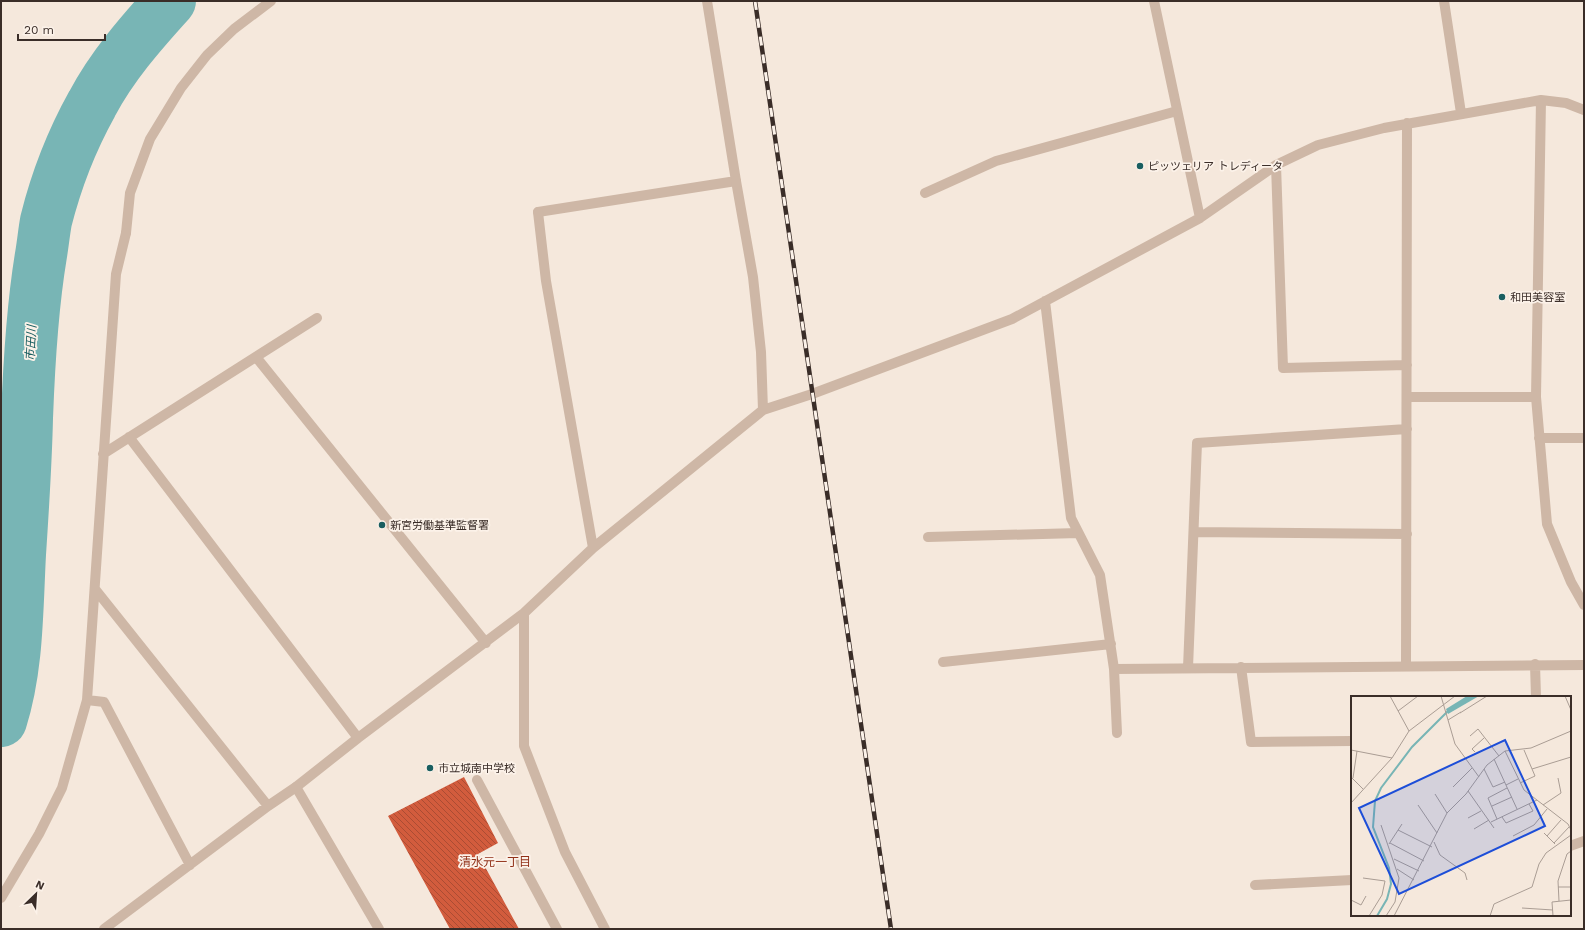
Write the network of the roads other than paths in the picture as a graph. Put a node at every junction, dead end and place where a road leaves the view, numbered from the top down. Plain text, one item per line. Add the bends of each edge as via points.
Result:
1 (271, 1) edge
2 (707, 1) edge
3 (1154, 1) edge
4 (1444, 1) edge
5 (1541, 100) junction
6 (1584, 110) edge
7 (1177, 111) junction
8 (1461, 113) junction
9 (1407, 123) junction
10 (1276, 165) junction
11 (736, 181) junction
12 (924, 193) dead end
13 (1200, 218) junction
14 (1045, 301) junction
15 (318, 318) dead end
16 (256, 357) junction
17 (1407, 365) junction
18 (1407, 397) junction
19 (1536, 397) junction
20 (763, 410) junction
21 (1407, 430) junction
22 (129, 437) junction
23 (1539, 438) junction
24 (1584, 438) edge
25 (103, 454) junction
26 (1194, 532) junction
27 (1078, 533) junction
28 (1407, 534) junction
29 (928, 537) dead end
30 (593, 548) junction
31 (95, 589) junction
32 (1584, 605) edge
33 (524, 613) junction
34 (486, 643) junction
35 (1111, 644) junction
36 (943, 662) dead end
37 (1535, 664) junction
38 (1584, 664) edge
39 (1406, 665) junction
40 (1241, 667) junction
41 (1188, 668) junction
42 (1114, 669) junction
43 (1536, 696) edge
44 (88, 700) junction
45 (1117, 733) dead end
46 (358, 738) junction
47 (1351, 742) edge
48 (477, 780) dead end
49 (296, 787) junction
50 (268, 806) junction
51 (1584, 841) edge
52 (1571, 846) edge
53 (190, 865) junction
54 (1351, 880) edge
55 (1256, 885) dead end
56 (1, 898) edge
57 (104, 929) edge
58 (379, 929) edge
59 (557, 929) edge
60 (605, 929) edge

1 - 25 street via 234,29 207,54 150,139 130,193 126,234 116,274
2 - 11 street
3 - 7 street
4 - 8 street
5 - 6 street via 1566,103
5 - 8 street
5 - 19 street
7 - 12 street via 996,162
7 - 13 street
8 - 9 street
9 - 10 street via 1318,145
9 - 17 street
10 - 13 street
10 - 17 street via 1283,368
11 - 20 street via 753,277 761,352
11 - 30 street via 538,212 546,281
13 - 14 street
14 - 20 street via 1012,318
14 - 27 street via 1071,518
15 - 16 street
16 - 22 street
16 - 34 street
17 - 18 street
18 - 19 street
18 - 21 street
19 - 23 street
20 - 30 street
21 - 26 street via 1197,443
21 - 28 street
22 - 25 street
22 - 46 street
23 - 24 street
23 - 32 street via 1547,524 1571,582
25 - 31 street
26 - 28 street
26 - 41 street
27 - 29 street
27 - 35 street via 1100,575
28 - 39 street
30 - 33 street
31 - 44 street
31 - 50 street
33 - 34 street
33 - 60 street via 524,746 564,852
34 - 46 street
35 - 36 street
35 - 42 street
37 - 38 street
37 - 39 street
37 - 43 street
39 - 40 street
40 - 41 street
40 - 47 street via 1251,742
41 - 42 street
42 - 45 street
44 - 53 street via 104,702
44 - 56 street via 62,788 39,834
46 - 49 street
48 - 59 street
49 - 50 street
49 - 58 street
50 - 53 street
51 - 52 street
53 - 57 street
54 - 55 street

